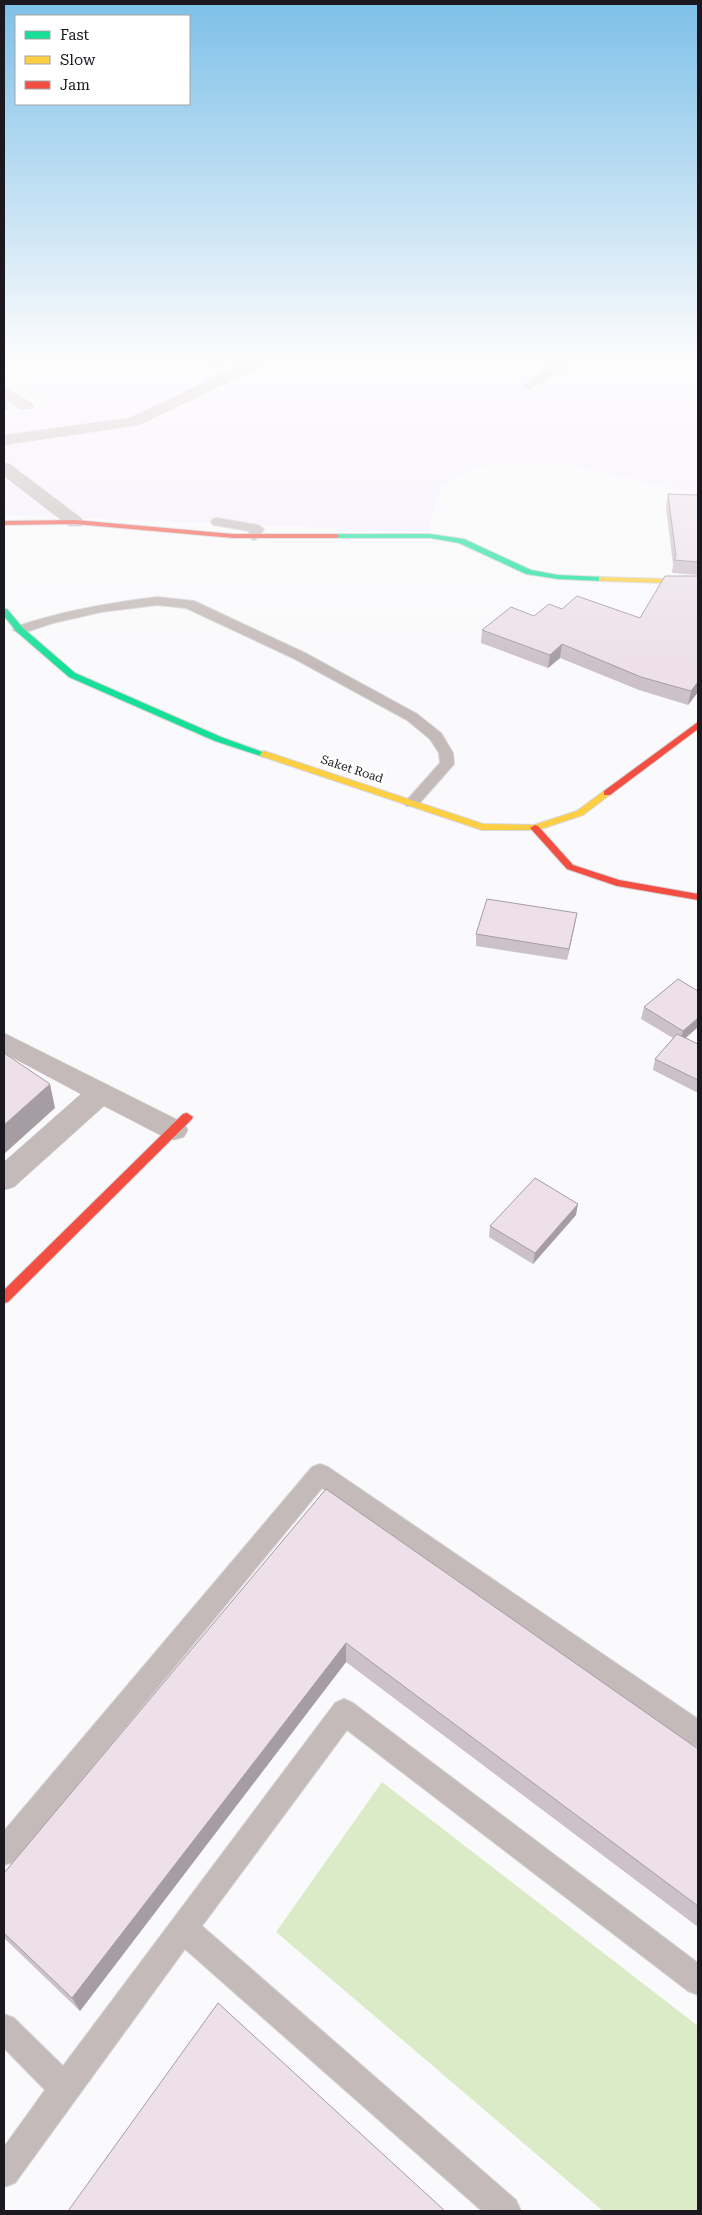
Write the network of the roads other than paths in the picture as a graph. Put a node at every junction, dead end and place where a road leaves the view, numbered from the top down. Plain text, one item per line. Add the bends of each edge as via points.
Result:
1 (4, 468) edge
2 (75, 522) junction
3 (217, 522) dead end
4 (4, 523) edge
5 (251, 532) junction
6 (274, 532) dead end
7 (698, 582) edge
8 (4, 611) edge
9 (20, 630) junction
10 (698, 724) edge
11 (412, 804) junction
12 (535, 828) junction
13 (698, 898) edge
14 (4, 1042) edge
15 (100, 1093) junction
16 (181, 1124) joint
17 (4, 1179) edge
18 (4, 1298) edge
19 (698, 1734) edge
20 (4, 1852) edge
21 (184, 1929) junction
22 (698, 1981) edge
23 (4, 2028) edge
24 (65, 2088) junction
25 (4, 2172) edge
26 (505, 2211) edge

1 - 2 street
2 - 4 street
2 - 5 street
3 - 5 lane
5 - 6 lane
5 - 7 street via 430,536 461,541 529,572 558,577
8 - 9 street, Saket Road
9 - 11 street, Saket Road via 72,675 218,739
9 - 11 lane via 101,608 157,601 189,604 318,665 412,716 436,736 446,753 447,764
10 - 12 street, Saket Road via 580,813
11 - 12 street, Saket Road via 482,827
12 - 13 street via 570,867 617,884
14 - 15 street
15 - 16 street
15 - 17 street
16 - 18 street
19 - 20 lane via 320,1474
21 - 22 lane via 344,1712
21 - 24 lane
21 - 26 lane
23 - 24 lane
24 - 25 lane

